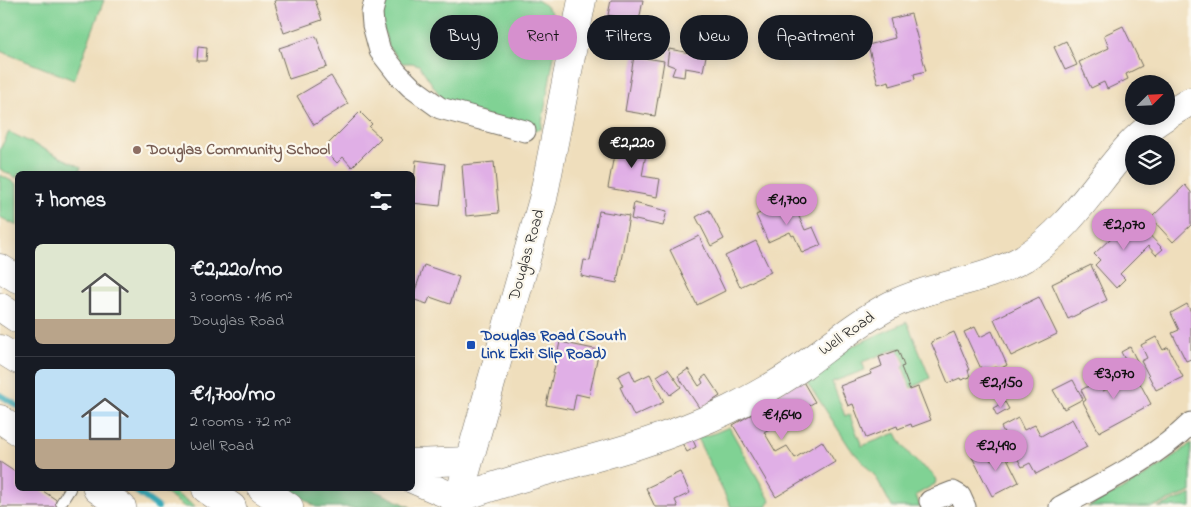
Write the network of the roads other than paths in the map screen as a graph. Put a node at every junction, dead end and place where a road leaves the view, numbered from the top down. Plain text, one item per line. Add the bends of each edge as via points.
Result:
1 (375, 0) edge
2 (582, 0) edge
3 (1191, 101) edge
4 (525, 132) dead end
5 (0, 268) edge
6 (15, 276) edge
7 (0, 307) edge
8 (15, 318) edge
9 (0, 349) edge
10 (15, 358) edge
11 (0, 419) edge
12 (1191, 423) edge
13 (15, 429) edge
14 (468, 461) junction
15 (415, 463) edge
16 (415, 481) edge
17 (69, 491) edge
18 (100, 491) edge
19 (209, 491) edge
20 (265, 491) edge
21 (930, 501) dead end
22 (61, 503) dead end
23 (457, 503) edge
24 (122, 507) edge
25 (232, 507) edge
26 (289, 507) edge
27 (965, 507) edge
28 (1060, 507) edge

1 - 4 street via 373,25 380,51 411,87 440,108
2 - 14 main road, Douglas Road via 543,199
3 - 23 main road, Well Road via 1131,144 1074,214 1024,258 988,274 916,295 885,309 855,326 772,387 728,410 638,445 491,486
5 - 6 main road
7 - 8 main road
9 - 10 main road
11 - 13 main road
12 - 28 street via 1148,457
14 - 15 main road
14 - 23 main road, Douglas Road
16 - 23 main road
17 - 22 lane
18 - 24 main road
19 - 25 main road
20 - 26 main road
21 - 27 street via 953,492 960,496

